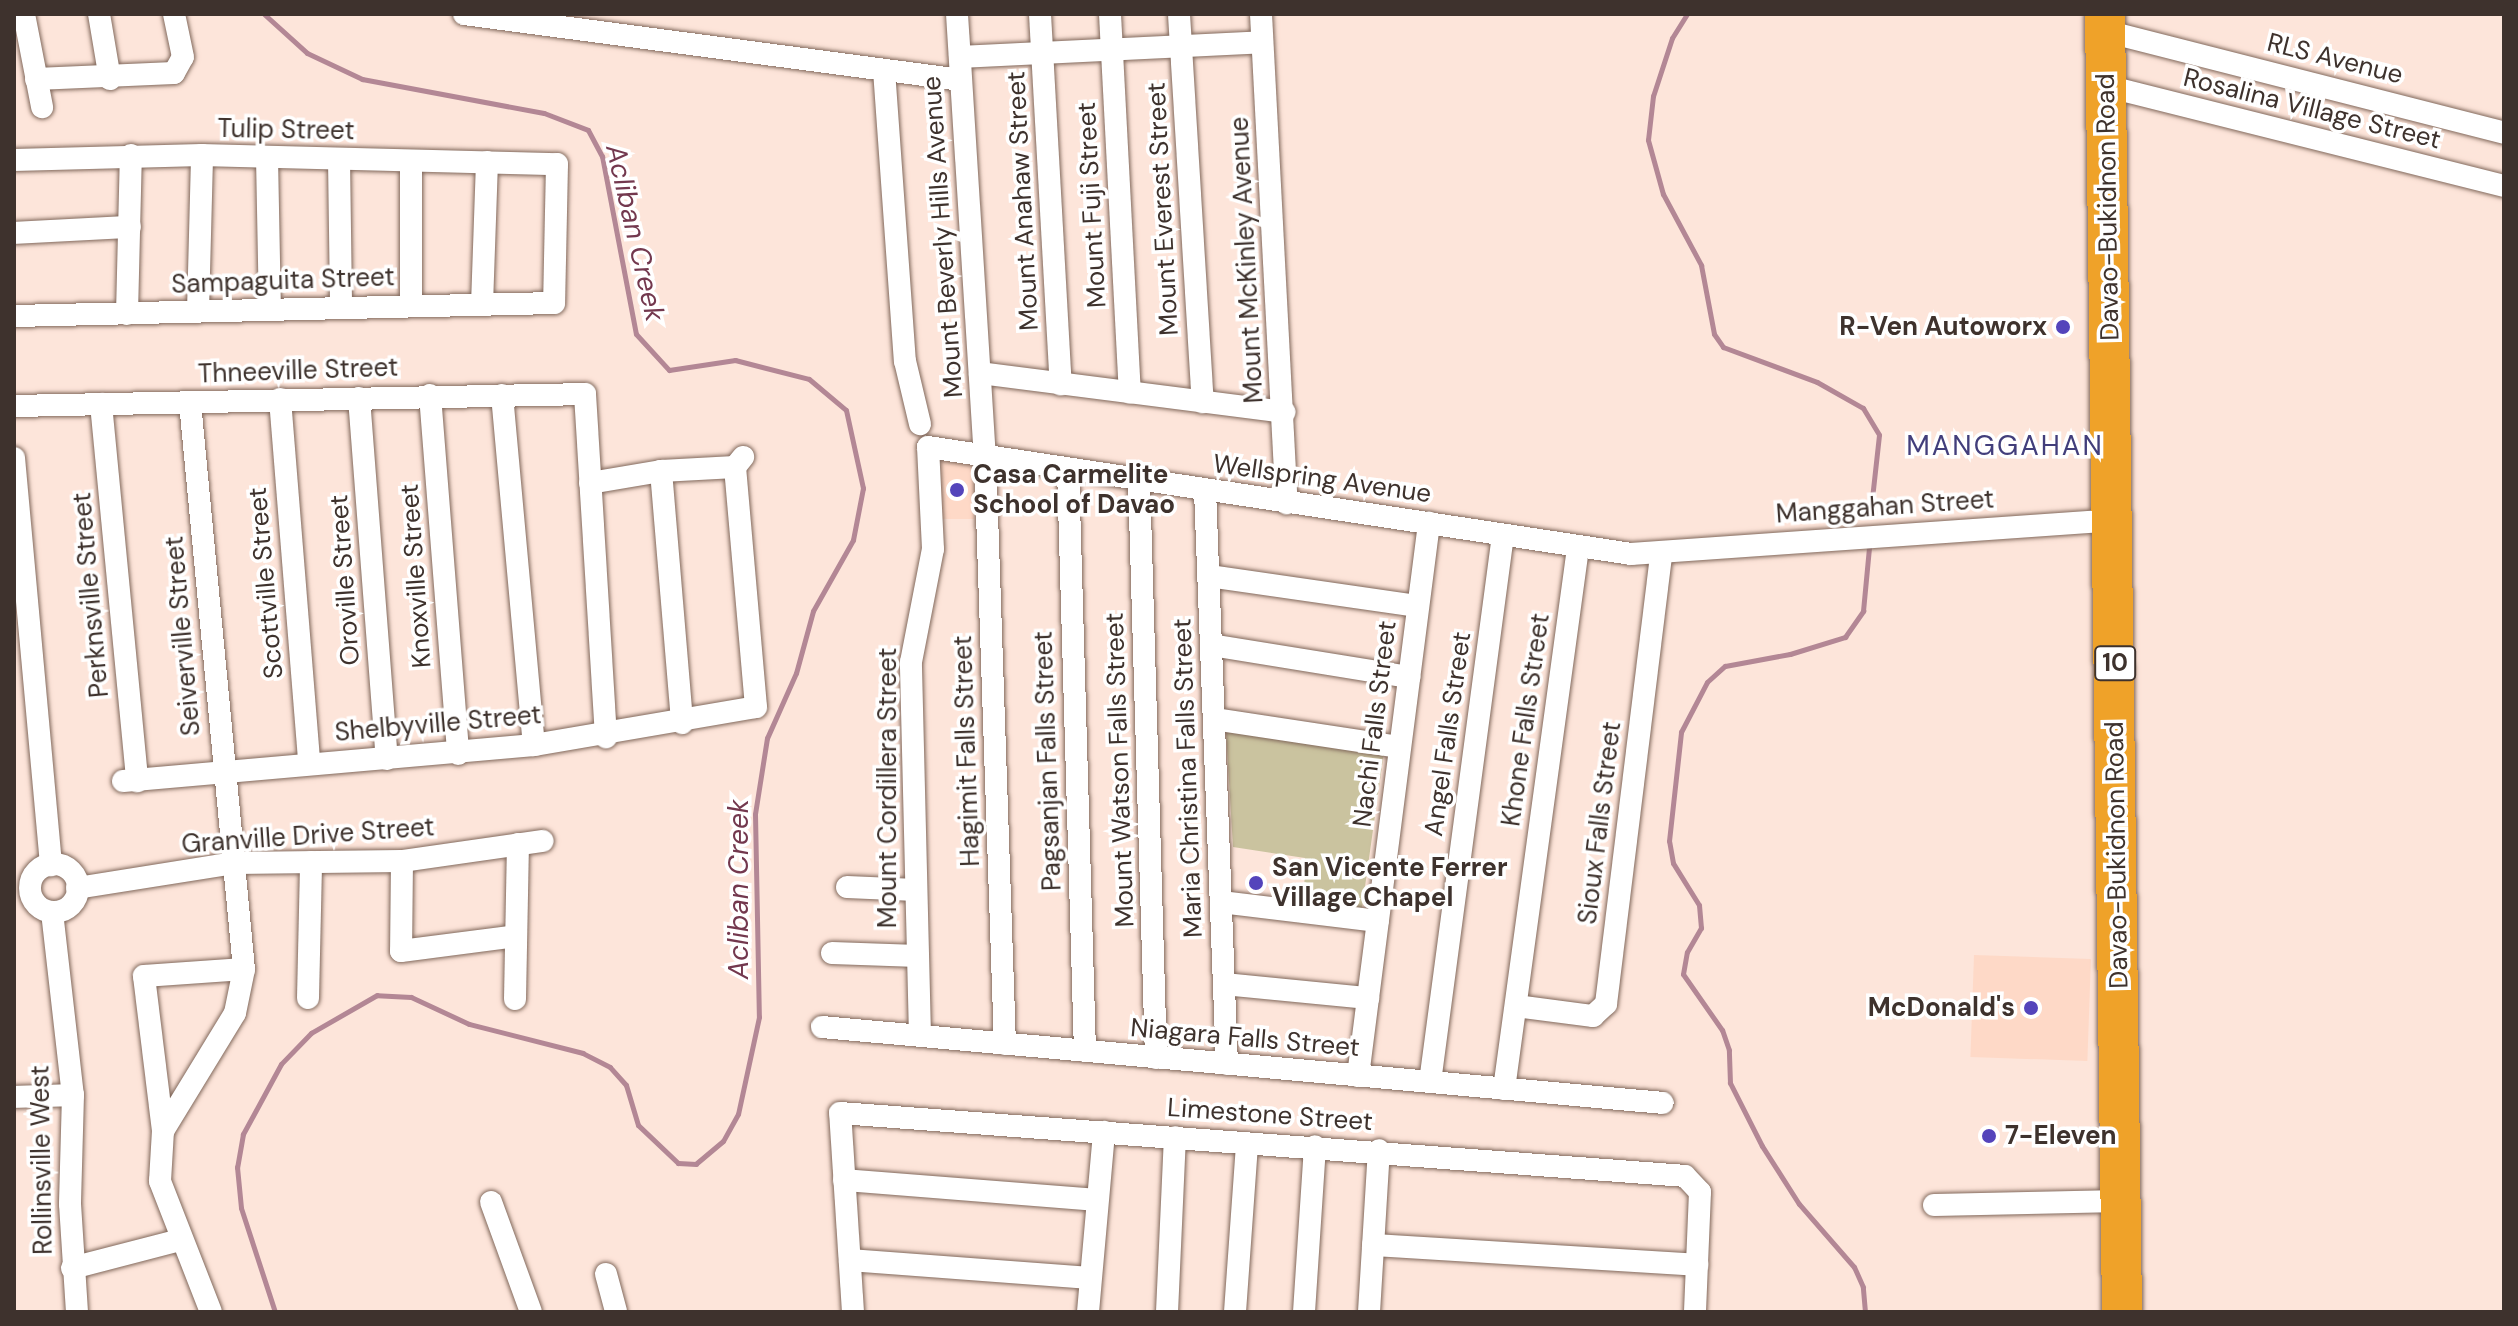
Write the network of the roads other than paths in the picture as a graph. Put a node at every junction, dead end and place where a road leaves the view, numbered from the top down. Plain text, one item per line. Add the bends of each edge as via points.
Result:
1 (24, 14) edge
2 (99, 14) edge
3 (174, 14) edge
4 (464, 14) edge
5 (957, 14) edge
6 (1040, 14) edge
7 (1110, 14) edge
8 (1179, 14) edge
9 (1261, 14) edge
10 (2105, 22) edge
11 (1262, 42) junction
12 (1181, 46) junction
13 (1112, 50) junction
14 (1043, 53) junction
15 (960, 57) junction
16 (884, 70) junction
17 (36, 79) junction
18 (110, 79) junction
19 (961, 80) junction
20 (2106, 86) junction
21 (42, 107) dead end
22 (2504, 133) edge
23 (131, 155) junction
24 (202, 155) junction
25 (267, 157) junction
26 (339, 159) junction
27 (14, 160) edge
28 (411, 161) junction
29 (487, 162) junction
30 (2504, 186) edge
31 (130, 227) junction
32 (14, 233) edge
33 (554, 303) joint
34 (482, 305) junction
35 (411, 306) junction
36 (341, 308) junction
37 (270, 310) junction
38 (198, 311) junction
39 (127, 314) junction
40 (14, 316) edge
41 (980, 373) junction
42 (1061, 384) junction
43 (1130, 392) junction
44 (430, 395) junction
45 (502, 395) junction
46 (359, 398) junction
47 (280, 399) junction
48 (1203, 402) junction
49 (190, 403) junction
50 (101, 404) junction
51 (14, 406) edge
52 (1285, 412) junction
53 (920, 424) dead end
54 (928, 447) joint
55 (985, 455) junction
56 (14, 458) edge
57 (1068, 469) junction
58 (661, 471) junction
59 (1139, 479) junction
60 (590, 483) junction
61 (1205, 490) junction
62 (1287, 503) junction
63 (2113, 520) junction
64 (1429, 523) junction
65 (1503, 535) junction
66 (1578, 548) junction
67 (1661, 554) junction
68 (1209, 576) junction
69 (1418, 606) junction
70 (1211, 645) junction
71 (1409, 677) junction
72 (1214, 719) junction
73 (682, 723) junction
74 (606, 737) junction
75 (534, 745) junction
76 (1400, 747) junction
77 (458, 754) junction
78 (387, 759) junction
79 (309, 762) junction
80 (224, 771) junction
81 (130, 781) joint
82 (543, 841) dead end
83 (518, 844) junction
84 (402, 861) junction
85 (311, 862) junction
86 (235, 863) junction
87 (51, 865) junction
88 (22, 886) edge
89 (847, 887) dead end
90 (77, 888) junction
91 (916, 890) junction
92 (1221, 902) junction
93 (52, 912) junction
94 (1378, 921) junction
95 (516, 936) junction
96 (832, 953) dead end
97 (918, 956) junction
98 (244, 969) junction
99 (1224, 984) junction
100 (308, 998) dead end
101 (1368, 998) junction
102 (515, 999) dead end
103 (1516, 1006) junction
104 (822, 1027) dead end
105 (920, 1036) junction
106 (1005, 1044) junction
107 (1085, 1051) junction
108 (1156, 1058) junction
109 (1227, 1064) junction
110 (1358, 1076) junction
111 (1430, 1082) junction
112 (1504, 1089) junction
113 (73, 1095) junction
114 (14, 1097) edge
115 (1663, 1103) dead end
116 (163, 1131) junction
117 (1104, 1132) junction
118 (1175, 1137) junction
119 (1247, 1143) junction
120 (1315, 1146) junction
121 (1379, 1150) junction
122 (844, 1180) junction
123 (1096, 1200) junction
124 (2121, 1201) junction
125 (491, 1202) dead end
126 (1934, 1205) dead end
127 (180, 1240) junction
128 (1373, 1245) junction
129 (850, 1260) junction
130 (1697, 1265) junction
131 (72, 1268) junction
132 (606, 1274) dead end
133 (1089, 1278) junction
134 (77, 1312) edge
135 (211, 1312) edge
136 (531, 1312) edge
137 (616, 1312) edge
138 (853, 1312) edge
139 (1088, 1312) edge
140 (1167, 1312) edge
141 (1235, 1312) edge
142 (1304, 1312) edge
143 (1369, 1312) edge
144 (1695, 1312) edge
145 (2122, 1312) edge

1 - 17 street
2 - 18 street
3 - 18 street via 183,57 178,69
4 - 16 street
5 - 15 street, Mount Beverly Hills Avenue
6 - 14 street, Mount Anahaw Street
7 - 13 street, Mount Fuji Street
8 - 12 street, Mount Everest Street
9 - 11 street, Mount McKinley Avenue
10 - 20 highway, Davao-Bukidnon Road / 10
10 - 22 street, RLS Avenue
11 - 12 street
11 - 52 street, Mount McKinley Avenue
12 - 13 street
12 - 48 street, Mount Everest Street
13 - 14 street
13 - 43 street, Mount Fuji Street
14 - 15 street
14 - 42 street, Mount Anahaw Street
15 - 19 street, Mount Beverly Hills Avenue
16 - 19 street
16 - 53 street via 906,369
17 - 18 street
17 - 21 street
19 - 41 street, Mount Beverly Hills Avenue
20 - 30 street, Rosalina Village Street
20 - 63 highway, Davao-Bukidnon Road / 10
23 - 24 street, Tulip Street
23 - 27 street, Tulip Street
23 - 31 street
24 - 25 street, Tulip Street
24 - 38 street
25 - 26 street, Tulip Street
25 - 37 street
26 - 28 street, Tulip Street
26 - 36 street
28 - 29 street, Tulip Street
28 - 35 street
29 - 33 street, Tulip Street via 557,164
29 - 34 street
31 - 32 street
31 - 39 street
33 - 34 street, Sampaguita Street
34 - 35 street, Sampaguita Street
35 - 36 street, Sampaguita Street
36 - 37 street, Sampaguita Street
37 - 38 street, Sampaguita Street
38 - 39 street, Sampaguita Street
39 - 40 street, Sampaguita Street
41 - 42 street
41 - 55 street, Mount Beverly Hills Avenue
42 - 43 street
43 - 48 street
44 - 45 street, Thneeville Street
44 - 46 street, Thneeville Street
44 - 77 street, Knoxville Street
45 - 60 street, Thneeville Street via 585,394
45 - 75 street
46 - 47 street, Thneeville Street
46 - 78 street, Oroville Street
47 - 49 street, Thneeville Street
47 - 79 street, Scottville Street
48 - 52 street
49 - 50 street, Thneeville Street
49 - 80 street, Seiverville Street
50 - 51 street, Thneeville Street
50 - 81 street, Perknsville Street
52 - 62 street, Mount McKinley Avenue
54 - 55 street, Wellspring Avenue
54 - 91 street, Mount Cordillera Street via 933,549 911,662
55 - 57 street, Wellspring Avenue
55 - 106 street, Hagimit Falls Street
56 - 87 street
57 - 59 street, Wellspring Avenue
57 - 107 street, Pagsanjan Falls Street
58 - 60 street
58 - 73 street
58 - 73 street, Shelbyville Street via 739,461 756,707
59 - 61 street, Wellspring Avenue
59 - 108 street, Mount Watson Falls Street
60 - 74 street
61 - 62 street, Wellspring Avenue
61 - 68 street, Maria Christina Falls Street
62 - 64 street, Wellspring Avenue
63 - 67 street, Manggahan Street via 1940,529
63 - 124 highway, Davao-Bukidnon Road / 10
64 - 65 street, Wellspring Avenue
64 - 69 street, Nachi Falls Street
65 - 66 street, Wellspring Avenue
65 - 111 street, Angel Falls Street
66 - 67 street, Wellspring Avenue
66 - 103 street, Khone Falls Street
67 - 103 street, Sioux Falls Street via 1606,1004 1593,1016
68 - 69 street
68 - 70 street, Maria Christina Falls Street
69 - 71 street, Nachi Falls Street
70 - 71 street
70 - 72 street, Maria Christina Falls Street
71 - 76 street, Nachi Falls Street
72 - 76 street
72 - 92 street, Maria Christina Falls Street
73 - 74 street, Shelbyville Street
74 - 75 street, Shelbyville Street
75 - 77 street, Shelbyville Street
76 - 94 street, Nachi Falls Street
77 - 78 street, Shelbyville Street
78 - 79 street, Shelbyville Street
79 - 80 street, Shelbyville Street
80 - 81 street, Shelbyville Street
80 - 86 street, Seiverville Street
82 - 83 street, Granville Drive Street
83 - 84 street, Granville Drive Street
83 - 95 street
84 - 85 street, Granville Drive Street
84 - 95 street via 401,951
85 - 86 street, Granville Drive Street
85 - 100 street
86 - 90 street, Granville Drive Street
86 - 98 street, Seiverville Street
87 - 88 street
87 - 90 street via 70,870
88 - 93 street via 40,907
89 - 91 street
90 - 93 street via 70,905
91 - 97 street, Mount Cordillera Street
92 - 94 street
92 - 99 street, Maria Christina Falls Street
93 - 113 street, Rollinsville West
94 - 101 street, Nachi Falls Street
95 - 102 street
96 - 97 street
97 - 105 street, Mount Cordillera Street
98 - 116 street, Seiverville Street via 235,1013
98 - 116 street via 144,976
99 - 101 street
99 - 109 street, Maria Christina Falls Street
101 - 110 street, Nachi Falls Street
103 - 112 street, Khone Falls Street
104 - 105 street, Niagara Falls Street
105 - 106 street, Niagara Falls Street
106 - 107 street, Niagara Falls Street
107 - 108 street, Niagara Falls Street
108 - 109 street, Niagara Falls Street
109 - 110 street, Niagara Falls Street
110 - 111 street, Niagara Falls Street
111 - 112 street, Niagara Falls Street
112 - 115 street, Niagara Falls Street
113 - 114 street
113 - 131 street, Rollinsville West
116 - 127 street via 160,1181
117 - 118 street, Limestone Street
117 - 122 street, Limestone Street via 840,1113
117 - 123 street
118 - 119 street, Limestone Street
118 - 140 street
119 - 120 street, Limestone Street
119 - 141 street
120 - 121 street, Limestone Street
120 - 142 street
121 - 128 street
121 - 130 street, Limestone Street via 1685,1176 1700,1192
122 - 123 street
122 - 129 street
123 - 133 street
124 - 126 street
124 - 145 highway, Davao-Bukidnon Road / 10
125 - 136 street
127 - 131 street
127 - 135 street
128 - 130 street
128 - 143 street
129 - 133 street
129 - 138 street
130 - 144 street
131 - 134 street, Rollinsville West
132 - 137 street
133 - 139 street

